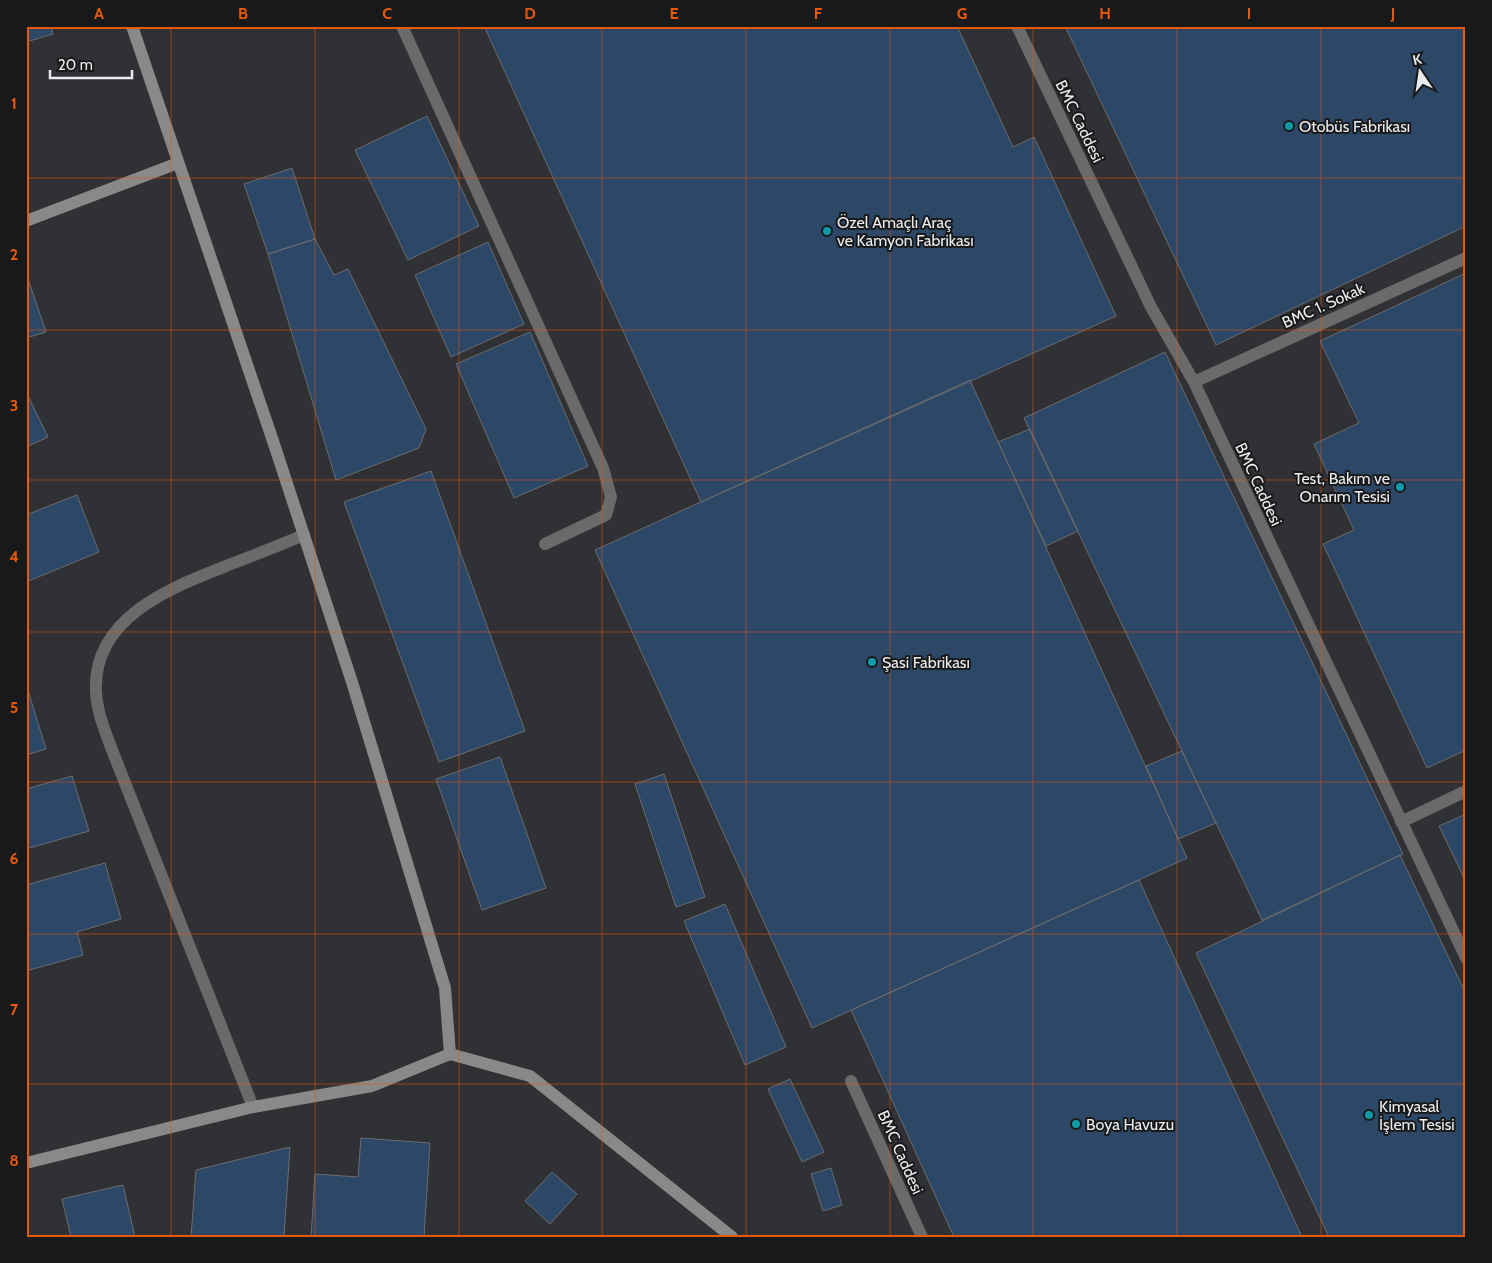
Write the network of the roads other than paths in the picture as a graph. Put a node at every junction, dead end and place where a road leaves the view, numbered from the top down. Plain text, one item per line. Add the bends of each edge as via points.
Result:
1 (132, 26) edge
2 (402, 26) edge
3 (1017, 26) edge
4 (178, 163) junction
5 (26, 221) edge
6 (1466, 258) edge
7 (1194, 382) junction
8 (304, 535) junction
9 (546, 544) dead end
10 (1466, 791) edge
11 (1401, 822) junction
12 (1466, 958) edge
13 (450, 1054) junction
14 (851, 1081) dead end
15 (254, 1107) junction
16 (26, 1163) edge
17 (732, 1237) edge
18 (922, 1237) edge

1 - 4 street
2 - 9 street via 602,468 611,497 606,515
3 - 7 street, BMC Caddesi via 1152,307
4 - 5 street
4 - 8 street
6 - 7 street, BMC 1. Sokak
7 - 11 street, BMC Caddesi
8 - 13 street via 445,988
8 - 15 street via 180,583 142,606 113,636 103,653 96,690 98,709 112,750
10 - 11 street
11 - 12 street, BMC Caddesi
13 - 15 street via 372,1086
13 - 17 street via 530,1076
14 - 18 street, BMC Caddesi
15 - 16 street

